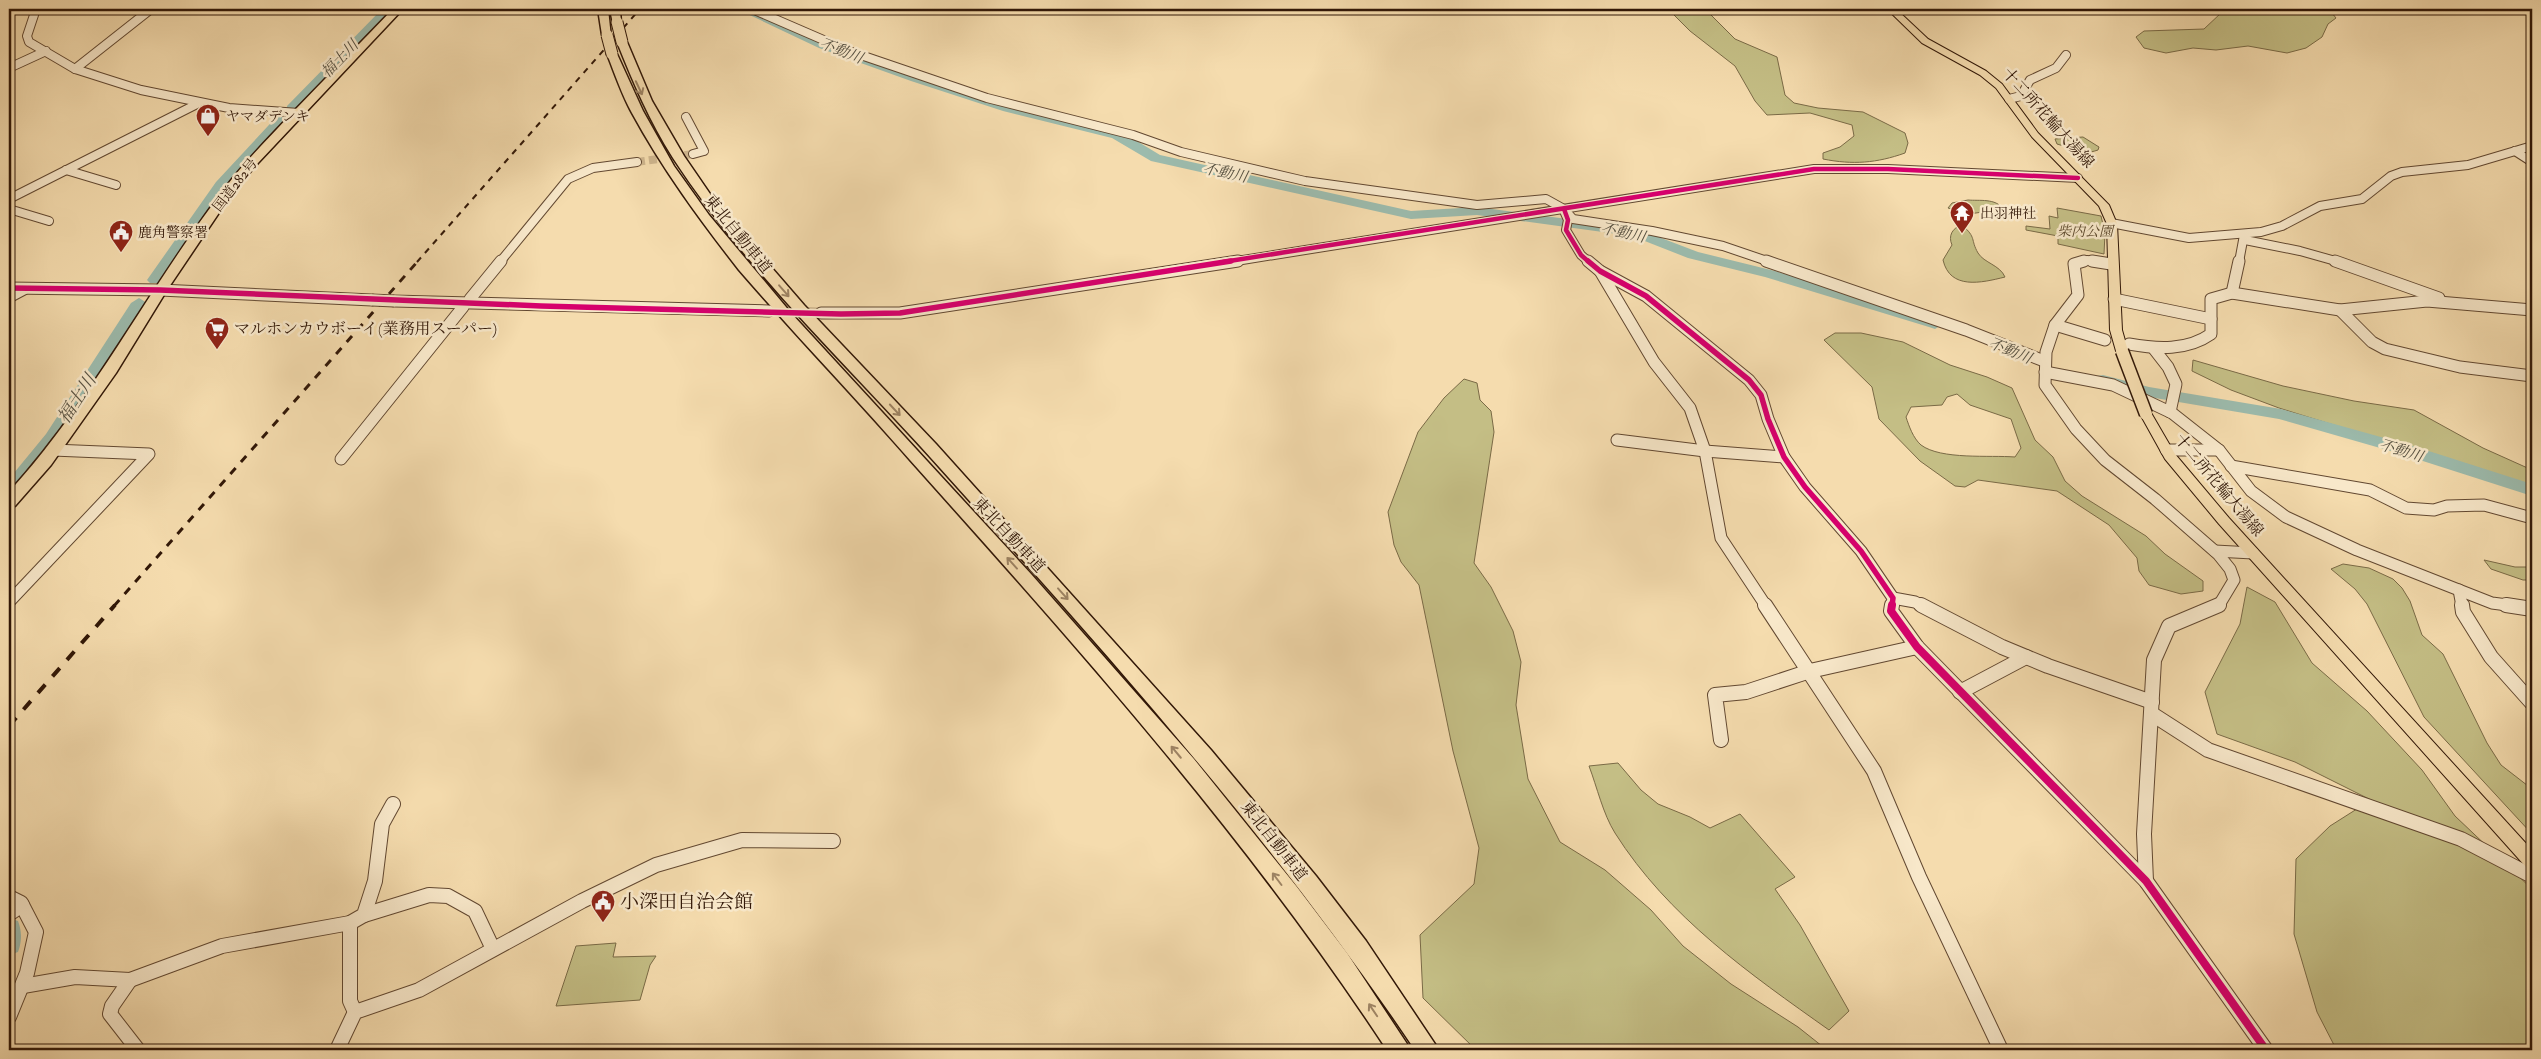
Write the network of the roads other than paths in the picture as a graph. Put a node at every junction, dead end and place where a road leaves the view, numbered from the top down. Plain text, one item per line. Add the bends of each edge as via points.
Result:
1 (36, 9) edge
2 (151, 9) edge
3 (398, 9) edge
4 (604, 9) edge
5 (615, 9) edge
6 (752, 9) edge
7 (1891, 9) edge
8 (614, 44) junction
9 (46, 51) junction
10 (2066, 55) dead end
11 (9, 68) edge
12 (75, 69) junction
13 (2009, 99) junction
14 (199, 103) junction
15 (299, 113) junction
16 (686, 117) dead end
17 (2532, 146) edge
18 (2515, 151) junction
19 (693, 154) dead end
20 (637, 162) tunnel mouth
21 (2532, 162) edge
22 (66, 170) junction
23 (2078, 178) junction
24 (116, 185) dead end
25 (9, 198) edge
26 (9, 209) edge
27 (1564, 209) junction
28 (49, 221) dead end
29 (2111, 222) junction
30 (2244, 238) junction
31 (2111, 264) junction
32 (1600, 271) junction
33 (9, 288) edge
34 (24, 289) junction
35 (160, 290) junction
36 (2232, 293) junction
37 (9, 297) edge
38 (470, 299) dead end
39 (2114, 299) junction
40 (2448, 302) junction
41 (463, 307) dead end
42 (2340, 310) junction
43 (2532, 310) edge
44 (769, 311) tunnel mouth
45 (821, 313) tunnel mouth
46 (2211, 319) junction
47 (2056, 325) junction
48 (2106, 340) dead end
49 (2126, 348) junction
50 (2154, 349) junction
51 (2044, 367) junction
52 (2532, 376) edge
53 (2170, 412) junction
54 (1616, 440) dead end
55 (53, 450) junction
56 (2166, 450) junction
57 (2219, 450) junction
58 (1704, 451) junction
59 (1784, 458) junction
60 (341, 459) dead end
61 (2231, 466) junction
62 (9, 502) edge
63 (2532, 518) edge
64 (2215, 551) junction
65 (2253, 553) junction
66 (2459, 590) junction
67 (1893, 598) junction
68 (9, 602) edge
69 (2532, 609) edge
70 (1917, 647) junction
71 (2026, 657) junction
72 (1810, 671) junction
73 (1960, 692) junction
74 (2532, 703) edge
75 (2152, 708) junction
76 (1721, 740) dead end
77 (393, 804) dead end
78 (833, 841) dead end
79 (2532, 862) edge
80 (2532, 876) edge
81 (2146, 882) junction
82 (15, 906) edge
83 (364, 915) junction
84 (350, 923) junction
85 (493, 949) junction
86 (130, 980) junction
87 (22, 986) junction
88 (355, 1012) junction
89 (9, 1017) edge
90 (138, 1050) edge
91 (337, 1050) edge
92 (1400, 1050) edge
93 (1428, 1050) edge
94 (2001, 1050) edge
95 (2266, 1050) edge

1 - 9 street via 26,36 29,42
2 - 12 street
3 - 15 highway, 国道282号
4 - 8 highway, 東北自動車道
5 - 8 highway, 東北自動車道, bridge
6 - 27 street via 849,51 978,94 1133,135 1181,152 1305,182 1477,205 1546,199
7 - 13 main road, 十二所花輪大湯線 via 1914,33 1983,73
92 -> 8 highway, 東北自動車道 via 1315,928 1146,716 791,320 711,224 645,128 621,78
8 -> 93 highway, 東北自動車道 via 658,124 720,214 806,315 930,447 1199,749 1358,948
9 - 11 street
9 - 12 street
10 - 13 street via 2056,68 2030,80 2021,96
12 - 14 street via 141,90
13 - 23 main road, 十二所花輪大湯線 via 2035,135
14 - 15 street
14 - 22 street
15 - 35 highway, 国道282号 via 229,190
16 - 19 street via 704,151
17 - 18 street
18 - 21 street
18 - 30 street via 2468,164 2402,172 2391,176 2362,199 2320,206 2282,226
20 - 38 street via 608,164 580,171 568,179
22 - 24 street
22 - 25 street
23 - 27 street via 1888,168 1814,169
23 - 29 main road, 十二所花輪大湯線 via 2104,205
26 - 28 street
27 - 32 street via 1567,225 1582,255
27 - 45 street via 955,306 900,313
27 - 51 street via 1573,219 1723,246 1966,330
29 - 30 street via 2189,238
29 - 31 main road, 十二所花輪大湯線
30 - 36 street
30 - 40 street via 2346,264
31 - 39 main road, 十二所花輪大湯線
31 - 47 street via 2087,260 2074,264 2077,299
32 - 58 street via 1654,362 1690,408
32 - 59 street via 1646,296 1749,380 1760,395
33 - 34 street
34 - 35 street
34 - 37 street
35 - 44 street, bridge via 394,301
35 - 55 highway, 国道282号 via 116,362
36 - 42 street
36 - 46 street via 2211,299
39 - 46 street
39 - 49 main road, 十二所花輪大湯線 via 2116,330
40 - 42 street
40 - 43 street
41 - 60 street
42 - 52 street via 2372,342 2385,349 2460,367
46 - 50 street via 2212,334 2204,340
47 - 48 street
47 - 51 street
49 - 50 street
49 - 56 main road, 十二所花輪大湯線, bridge via 2146,414
50 - 53 street via 2174,376 2175,396
51 - 53 street via 2113,385
51 - 64 street via 2045,385 2076,429 2105,460
53 - 57 street
54 - 58 street
55 - 62 highway, 国道282号
55 - 68 street via 149,454
56 - 57 street
56 - 65 main road, 十二所花輪大湯線
57 - 61 street
58 - 59 street
58 - 72 street via 1721,538
59 - 67 street via 1861,551
61 - 63 street via 2370,490 2406,508 2434,510 2447,506 2484,506
61 - 66 street via 2251,491 2286,517 2357,550
64 - 65 street
64 - 75 street via 2230,569 2234,580 2219,605 2169,626 2154,660
65 - 79 main road, 十二所花輪大湯線
66 - 69 street via 2492,603
66 - 74 street via 2463,612 2491,657
67 - 70 street via 1891,611
67 - 71 street via 1916,602
70 - 72 street
70 - 73 street
71 - 73 street
71 - 75 street
72 - 76 street via 1746,692 1715,695
72 - 94 street via 1874,771 1919,877
73 - 81 street
75 - 80 street via 2208,750 2461,839
75 - 81 street via 2144,834
77 - 83 street via 382,824 377,873
78 - 85 street via 742,840 696,852 656,865
81 - 95 street
82 - 87 street via 36,932
83 - 84 street
83 - 85 street via 429,895 448,896 475,911
84 - 86 street via 222,946
84 - 88 street via 350,1000
85 - 88 street via 419,990
86 - 87 street via 75,977
86 - 90 street via 110,1014
87 - 89 street
88 - 91 street

